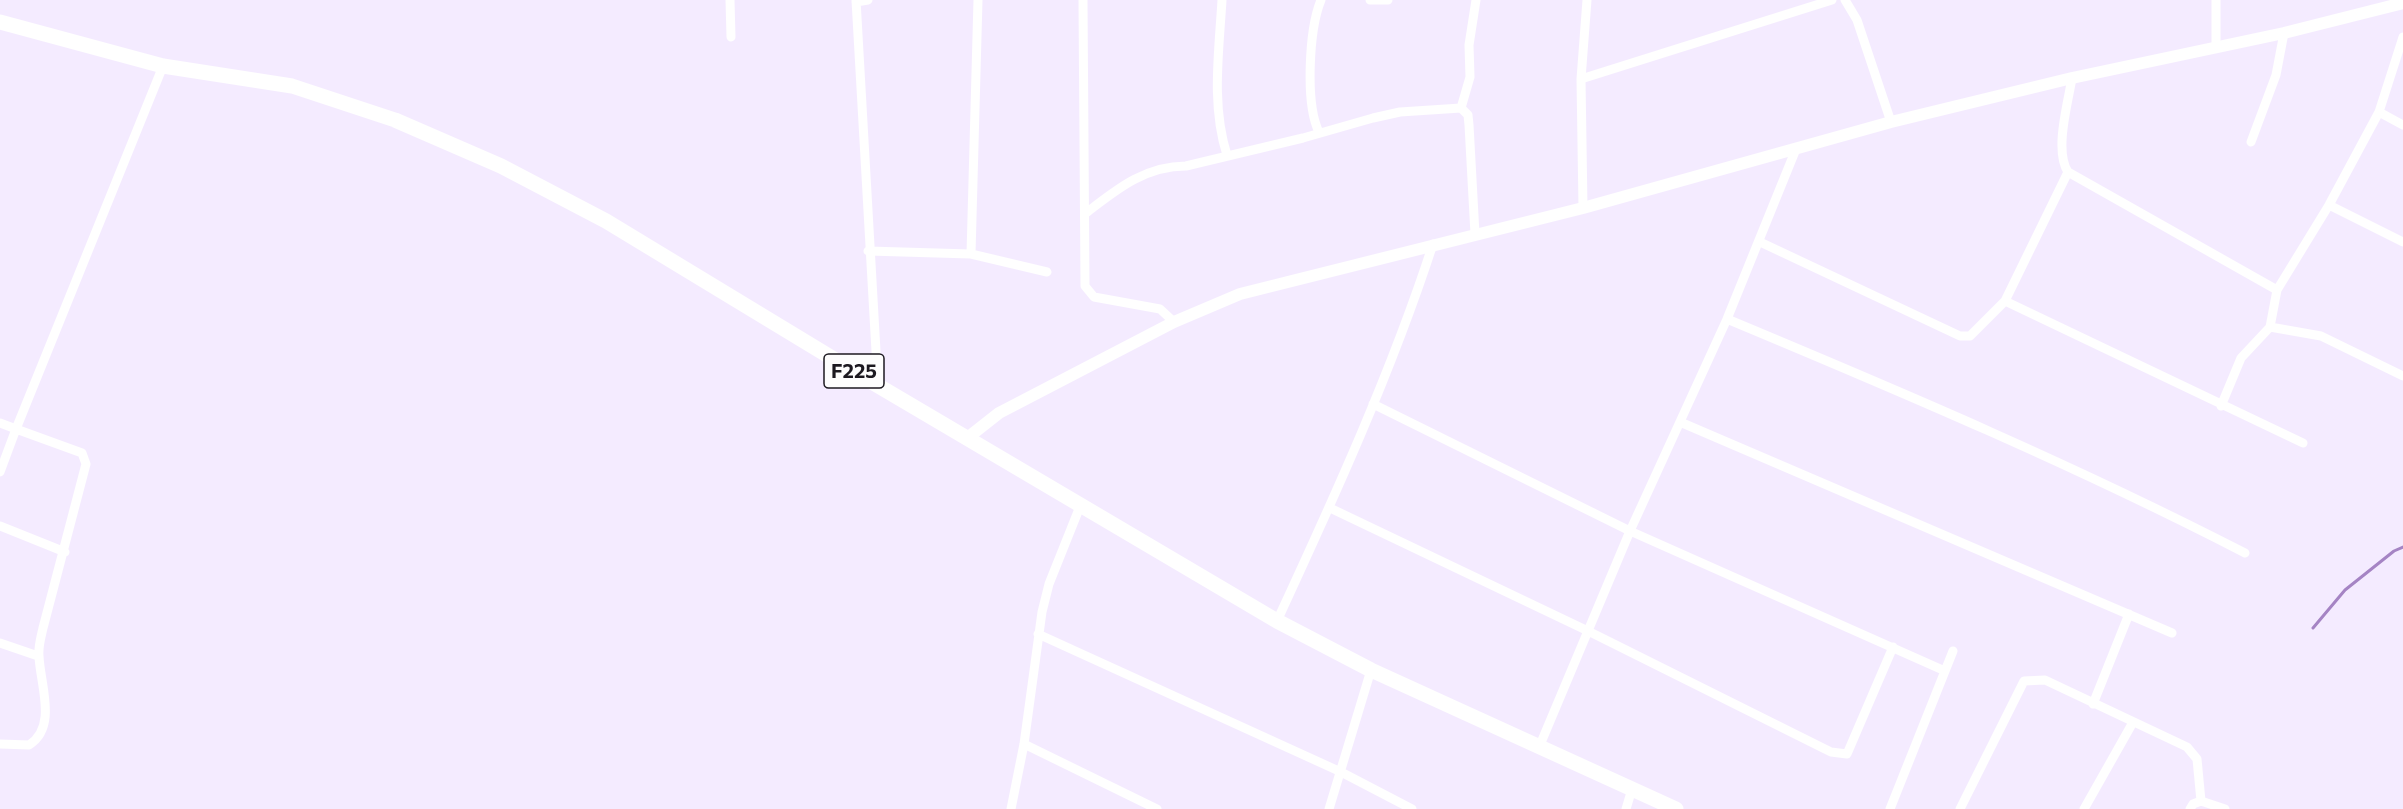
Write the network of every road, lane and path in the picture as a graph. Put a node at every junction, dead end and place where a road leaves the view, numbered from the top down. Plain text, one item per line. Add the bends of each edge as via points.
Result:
1 (730, 0) edge
2 (868, 0) edge
3 (978, 0) edge
4 (1083, 0) edge
5 (1222, 0) edge
6 (1321, 0) edge
7 (1329, 0) edge
8 (1370, 0) edge
9 (1388, 0) edge
10 (1465, 0) edge
11 (1587, 0) edge
12 (1832, 0) edge
13 (1845, 0) edge
14 (2216, 0) edge
15 (856, 1) edge
16 (1476, 1) edge
17 (2403, 3) edge
18 (0, 22) edge
19 (2284, 33) junction
20 (731, 37) dead end
21 (2403, 37) edge
22 (2216, 47) junction
23 (163, 66) junction
24 (2072, 78) junction
25 (1581, 79) junction
26 (1461, 108) junction
27 (2379, 112) junction
28 (1891, 122) junction
29 (2403, 125) edge
30 (1319, 132) junction
31 (2251, 142) dead end
32 (1796, 149) junction
33 (1227, 155) junction
34 (2068, 172) junction
35 (2329, 205) junction
36 (1583, 208) junction
37 (1086, 213) junction
38 (1475, 234) junction
39 (1760, 242) junction
40 (2403, 242) edge
41 (1433, 244) junction
42 (868, 251) junction
43 (971, 254) junction
44 (1047, 272) dead end
45 (2277, 290) junction
46 (2005, 301) junction
47 (1727, 319) junction
48 (1174, 322) junction
49 (2270, 327) junction
50 (2403, 376) edge
51 (878, 386) junction
52 (1373, 404) junction
53 (2221, 406) junction
54 (1680, 422) junction
55 (0, 423) edge
56 (16, 429) junction
57 (966, 439) junction
58 (2303, 443) dead end
59 (0, 472) edge
60 (1081, 504) junction
61 (1330, 508) junction
62 (0, 526) edge
63 (1630, 531) junction
64 (64, 552) junction
65 (2245, 553) dead end
66 (2129, 614) junction
67 (1277, 621) junction
68 (1588, 631) junction
69 (2172, 633) dead end
70 (1038, 634) junction
71 (0, 643) edge
72 (1893, 647) junction
73 (1953, 651) dead end
74 (38, 656) junction
75 (1371, 670) junction
76 (1945, 671) junction
77 (2093, 704) junction
78 (2132, 724) junction
79 (0, 744) edge
80 (1024, 744) junction
81 (1540, 745) junction
82 (1341, 772) junction
83 (1632, 789) junction
84 (2201, 801) junction
85 (1011, 809) edge
86 (1157, 809) edge
87 (1329, 809) edge
88 (1412, 809) edge
89 (1626, 809) edge
90 (1676, 809) edge
91 (1890, 809) edge
92 (1960, 809) edge
93 (2084, 809) edge
94 (2190, 809) edge
95 (2225, 809) edge

1 - 20 street
2 - 15 street
3 - 43 street
4 - 37 street
5 - 33 street via 1216,101
6 - 7 street
6 - 30 street via 1314,14 1312,74 1313,120
8 - 9 street
10 - 16 street
11 - 25 street
12 - 25 street
13 - 28 street via 1857,20
14 - 22 street
15 - 42 street
16 - 26 street via 1468,45 1470,76
17 - 19 street
18 - 23 main road, F225
19 - 22 street
19 - 31 street via 2276,75
21 - 27 street
22 - 24 street
23 - 51 main road, F225 via 292,86 395,120 501,166 606,220
23 - 56 street
24 - 28 street
24 - 34 street via 2061,148 2062,163
25 - 36 street
26 - 30 street via 1401,112
26 - 38 street via 1468,115
27 - 29 street
27 - 35 street
28 - 32 street
30 - 33 street
32 - 36 street
32 - 39 street
33 - 37 street via 1186,166 1167,166 1129,180
34 - 45 street
34 - 46 street
35 - 40 street
35 - 45 street
36 - 38 street
37 - 48 street via 1085,286 1094,297 1160,309
38 - 41 street
39 - 46 street via 1960,336 1970,336
39 - 47 street
41 - 48 street via 1240,294
41 - 52 street
42 - 43 street
42 - 51 street
43 - 44 street
45 - 49 street
46 - 53 street
47 - 54 street
47 - 65 street via 1949,412 2143,500
48 - 57 street via 999,413
49 - 50 street via 2321,336
49 - 53 street via 2241,358
51 - 57 main road, F225
52 - 61 street
52 - 63 street
53 - 58 street
54 - 63 street
54 - 66 street
55 - 56 street
56 - 59 street
56 - 64 street via 82,453 86,464
57 - 60 main road, F225
60 - 67 main road, F225
60 - 70 street via 1049,584
61 - 67 street
61 - 68 street
62 - 64 street
63 - 68 street
63 - 72 street
64 - 74 street
66 - 69 street
66 - 77 street
67 - 75 main road, F225
68 - 72 street via 1831,752 1847,754
68 - 81 street
70 - 80 street
70 - 82 street
71 - 74 street
72 - 76 street
73 - 76 street
74 - 79 street via 46,717 40,734 29,745
75 - 81 main road, F225
75 - 82 street
76 - 91 street
77 - 78 street
77 - 92 street via 2045,680 2024,681
78 - 84 street via 2187,747 2197,759
78 - 93 street
80 - 85 street
80 - 86 street
81 - 83 main road, F225
82 - 87 street
82 - 88 street
83 - 89 street
83 - 90 main road, F225
84 - 94 street
84 - 95 street

